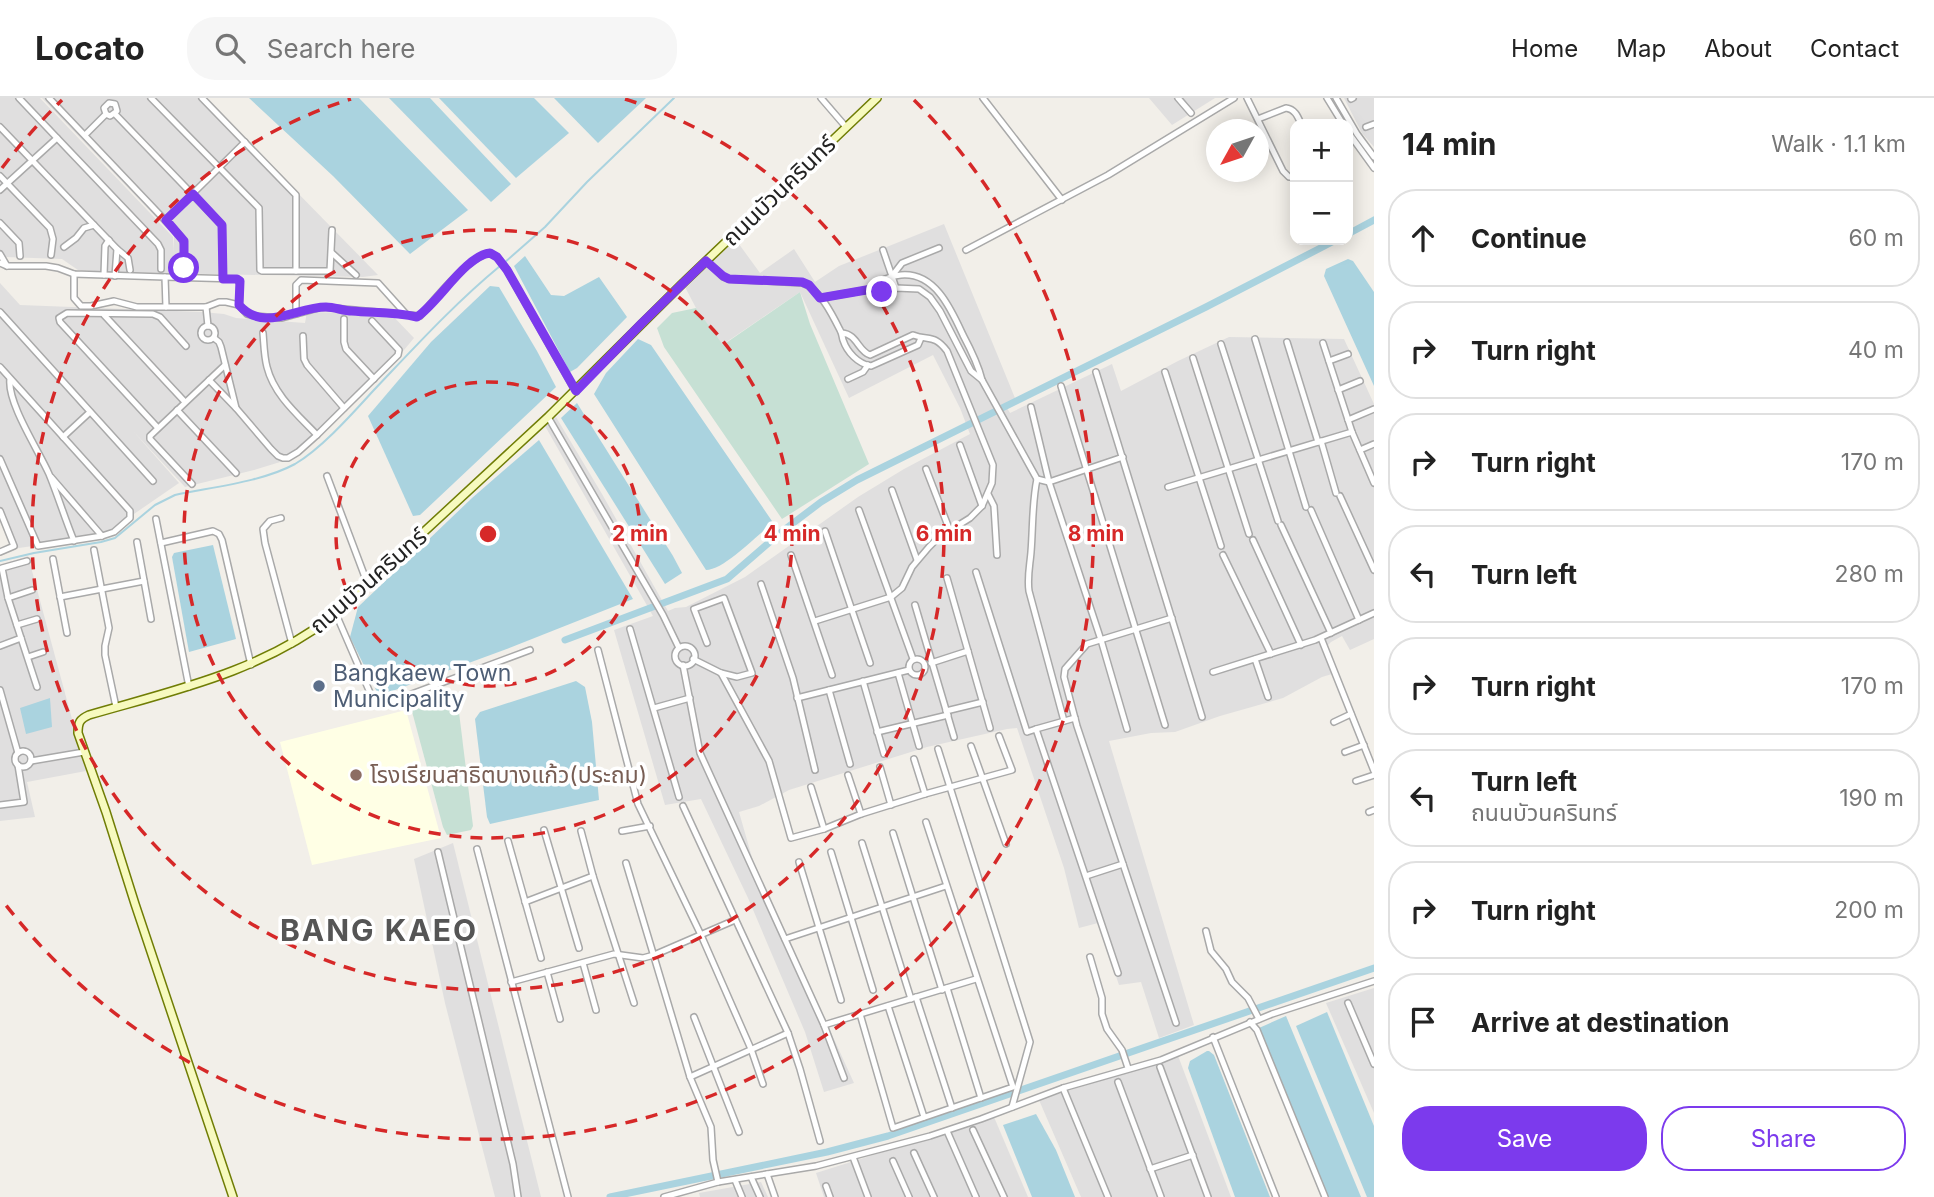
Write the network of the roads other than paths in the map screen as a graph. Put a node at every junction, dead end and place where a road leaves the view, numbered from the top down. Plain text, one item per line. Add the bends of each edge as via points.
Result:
1 (19, 98) edge
2 (49, 98) edge
3 (100, 98) edge
4 (122, 98) edge
5 (151, 98) edge
6 (202, 98) edge
7 (821, 98) edge
8 (877, 98) edge
9 (982, 98) edge
10 (1178, 98) edge
11 (1234, 98) edge
12 (1247, 98) edge
13 (1331, 99) edge
14 (106, 104) junction
15 (116, 104) junction
16 (1191, 113) dead end
17 (106, 114) junction
18 (115, 114) junction
19 (1258, 119) edge
20 (1260, 119) edge
21 (1299, 119) edge
22 (1341, 119) edge
23 (1374, 124) edge
24 (0, 127) edge
25 (846, 127) junction
26 (1366, 127) dead end
27 (85, 135) junction
28 (57, 138) junction
29 (1353, 139) edge
30 (245, 142) junction
31 (1269, 142) edge
32 (1374, 157) edge
33 (32, 161) junction
34 (219, 167) junction
35 (1374, 168) edge
36 (0, 176) edge
37 (1290, 177) edge
38 (7, 183) junction
39 (0, 190) edge
40 (193, 194) junction
41 (1062, 200) junction
42 (166, 220) junction
43 (0, 223) edge
44 (94, 225) junction
45 (332, 230) dead end
46 (108, 240) junction
47 (64, 247) dead end
48 (939, 248) dead end
49 (117, 249) junction
50 (883, 250) dead end
51 (966, 250) dead end
52 (331, 253) junction
53 (0, 254) edge
54 (51, 255) dead end
55 (20, 256) dead end
56 (706, 261) junction
57 (3, 265) edge
58 (184, 268) dead end
59 (162, 269) dead end
60 (130, 270) dead end
61 (296, 271) junction
62 (74, 275) junction
63 (104, 275) junction
64 (356, 275) dead end
65 (115, 276) junction
66 (892, 276) junction
67 (165, 277) junction
68 (223, 279) junction
69 (896, 288) junction
70 (872, 289) junction
71 (820, 298) junction
72 (239, 305) junction
73 (950, 306) junction
74 (166, 307) junction
75 (206, 307) junction
76 (0, 312) edge
77 (940, 312) junction
78 (405, 313) junction
79 (104, 314) junction
80 (296, 314) junction
81 (344, 319) dead end
82 (372, 321) dead end
83 (208, 326) junction
84 (263, 332) dead end
85 (842, 333) junction
86 (303, 337) dead end
87 (214, 338) junction
88 (921, 338) junction
89 (1255, 339) dead end
90 (1287, 342) dead end
91 (1323, 343) dead end
92 (1221, 344) dead end
93 (186, 346) dead end
94 (861, 347) junction
95 (852, 354) junction
96 (1348, 354) dead end
97 (1193, 358) dead end
98 (1329, 360) junction
99 (225, 365) junction
100 (868, 365) junction
101 (0, 367) edge
102 (1096, 372) dead end
103 (1165, 372) dead end
104 (10, 378) junction
105 (374, 379) junction
106 (848, 379) dead end
107 (209, 380) junction
108 (982, 380) junction
109 (1360, 381) dead end
110 (1062, 386) dead end
111 (1338, 390) junction
112 (576, 391) junction
113 (185, 402) junction
114 (1031, 407) dead end
115 (236, 408) junction
116 (344, 408) junction
117 (1374, 409) edge
118 (177, 410) junction
119 (90, 412) junction
120 (548, 417) junction
121 (1348, 420) junction
122 (158, 428) junction
123 (1352, 432) junction
124 (317, 435) junction
125 (63, 437) junction
126 (1320, 442) junction
127 (1374, 444) edge
128 (960, 445) dead end
129 (1360, 450) junction
130 (1289, 451) junction
131 (1123, 457) junction
132 (0, 459) edge
133 (1259, 460) junction
134 (1088, 468) junction
135 (926, 469) dead end
136 (1228, 469) junction
137 (236, 473) dead end
138 (49, 475) junction
139 (327, 476) dead end
140 (1199, 478) junction
141 (1037, 479) junction
142 (1374, 480) edge
143 (153, 481) dead end
144 (1049, 482) junction
145 (192, 484) dead end
146 (1168, 487) dead end
147 (892, 490) dead end
148 (988, 494) junction
149 (982, 506) junction
150 (859, 510) dead end
151 (0, 511) edge
152 (281, 518) dead end
153 (156, 519) dead end
154 (825, 531) dead end
155 (950, 531) junction
156 (1249, 534) dead end
157 (102, 536) junction
158 (1253, 540) dead end
159 (74, 541) junction
160 (137, 542) dead end
161 (161, 543) junction
162 (1221, 546) dead end
163 (94, 550) dead end
164 (0, 552) edge
165 (791, 555) dead end
166 (997, 555) dead end
167 (1223, 555) dead end
168 (53, 559) dead end
169 (918, 560) junction
170 (27, 561) dead end
171 (1374, 570) edge
172 (976, 572) dead end
173 (947, 578) dead end
174 (144, 581) junction
175 (761, 584) dead end
176 (368, 585) junction
177 (102, 588) junction
178 (32, 590) dead end
179 (60, 597) junction
180 (891, 597) junction
181 (8, 598) junction
182 (915, 605) dead end
183 (852, 609) junction
184 (1374, 613) edge
185 (336, 614) junction
186 (1172, 618) junction
187 (37, 619) dead end
188 (151, 619) dead end
189 (1359, 620) junction
190 (815, 621) junction
191 (16, 625) junction
192 (630, 629) dead end
193 (1136, 629) junction
194 (1331, 633) junction
195 (67, 634) dead end
196 (21, 638) junction
197 (1321, 638) junction
198 (1101, 640) junction
199 (706, 643) dead end
200 (292, 644) junction
201 (1301, 645) junction
202 (0, 646) edge
203 (679, 648) junction
204 (530, 650) dead end
205 (598, 650) dead end
206 (968, 651) junction
207 (43, 652) dead end
208 (1271, 654) junction
209 (28, 657) junction
210 (694, 659) junction
211 (913, 659) junction
212 (1255, 659) junction
213 (870, 663) dead end
214 (932, 663) junction
215 (251, 664) junction
216 (925, 664) junction
217 (683, 665) junction
218 (909, 670) junction
219 (1213, 672) dead end
220 (721, 673) junction
221 (898, 673) junction
222 (832, 675) dead end
223 (863, 681) junction
224 (37, 687) dead end
225 (188, 687) junction
226 (0, 690) edge
227 (829, 690) junction
228 (1268, 697) dead end
229 (690, 698) junction
230 (797, 698) junction
231 (983, 702) junction
232 (116, 707) junction
233 (654, 708) junction
234 (947, 713) junction
235 (1351, 714) junction
236 (1202, 717) dead end
237 (1075, 718) junction
238 (1065, 721) junction
239 (911, 722) junction
240 (1334, 722) dead end
241 (1165, 725) dead end
242 (990, 728) dead end
243 (1036, 729) junction
244 (1127, 729) dead end
245 (877, 732) junction
246 (999, 736) dead end
247 (954, 737) dead end
248 (1364, 745) junction
249 (919, 746) dead end
250 (971, 746) dead end
251 (938, 749) dead end
252 (84, 752) junction
253 (1345, 752) dead end
254 (18, 753) junction
255 (884, 754) dead end
256 (914, 759) dead end
257 (31, 761) junction
258 (850, 764) dead end
259 (18, 765) junction
260 (880, 767) dead end
261 (815, 770) dead end
262 (1374, 773) edge
263 (848, 775) dead end
264 (983, 779) junction
265 (1356, 781) dead end
266 (811, 787) dead end
267 (950, 788) junction
268 (925, 794) junction
269 (679, 797) dead end
270 (0, 805) edge
271 (683, 806) dead end
272 (891, 806) junction
273 (861, 814) junction
274 (926, 822) dead end
275 (650, 826) junction
276 (824, 829) junction
277 (544, 830) dead end
278 (581, 831) dead end
279 (622, 831) dead end
280 (893, 833) dead end
281 (508, 841) dead end
282 (862, 843) dead end
283 (1006, 844) dead end
284 (477, 849) dead end
285 (438, 852) dead end
286 (831, 852) dead end
287 (799, 862) dead end
288 (626, 863) dead end
289 (1123, 864) junction
290 (593, 876) junction
291 (1086, 876) junction
292 (946, 886) junction
293 (561, 888) junction
294 (913, 897) junction
295 (525, 902) junction
296 (883, 907) junction
297 (851, 917) junction
298 (735, 920) junction
299 (818, 928) junction
300 (1206, 931) dead end
301 (701, 935) junction
302 (785, 939) junction
303 (579, 948) dead end
304 (618, 954) junction
305 (654, 955) junction
306 (1090, 957) dead end
307 (541, 958) dead end
308 (583, 962) junction
309 (547, 972) junction
310 (1118, 973) dead end
311 (976, 979) junction
312 (1374, 981) edge
313 (511, 982) junction
314 (945, 989) junction
315 (873, 990) dead end
316 (914, 998) junction
317 (841, 1000) dead end
318 (634, 1003) dead end
319 (1348, 1003) dead end
320 (888, 1006) junction
321 (596, 1010) dead end
322 (1256, 1012) junction
323 (860, 1014) junction
324 (694, 1017) dead end
325 (560, 1019) dead end
326 (1250, 1022) junction
327 (1176, 1023) dead end
328 (824, 1025) junction
329 (788, 1033) junction
330 (1213, 1037) junction
331 (751, 1049) junction
332 (1127, 1062) junction
333 (1374, 1063) edge
334 (715, 1066) junction
335 (1160, 1067) dead end
336 (690, 1077) junction
337 (844, 1078) dead end
338 (1118, 1082) dead end
339 (763, 1084) dead end
340 (1063, 1088) junction
341 (982, 1098) junction
342 (1012, 1107) junction
343 (952, 1108) junction
344 (924, 1117) junction
345 (973, 1130) dead end
346 (947, 1131) junction
347 (739, 1132) dead end
348 (820, 1141) dead end
349 (914, 1153) dead end
350 (1193, 1155) junction
351 (853, 1157) junction
352 (893, 1161) dead end
353 (1150, 1169) junction
354 (767, 1174) junction
355 (751, 1177) junction
356 (717, 1179) junction
357 (735, 1180) junction
358 (826, 1185) dead end
359 (233, 1197) edge
360 (518, 1197) edge
361 (568, 1197) edge
362 (664, 1197) edge
363 (742, 1197) edge
364 (760, 1197) edge
365 (775, 1197) edge
366 (830, 1197) edge
367 (868, 1197) edge
368 (909, 1197) edge
369 (934, 1197) edge
370 (976, 1197) edge
371 (1003, 1197) edge
372 (1108, 1197) edge
373 (1161, 1197) edge
374 (1209, 1197) edge
375 (1276, 1197) edge
376 (1325, 1197) edge

1 - 28 street
2 - 27 street
3 - 14 street
4 - 15 street
5 - 34 street
6 - 30 street
7 - 25 street
8 - 25 street, ถนนบัวนครินทร์
9 - 41 street
10 - 16 street
11 - 41 street
12 - 19 street
13 - 22 street
13 - 32 street
14 - 15 street
14 - 17 street
15 - 18 street
17 - 18 street
17 - 27 street
18 - 40 street
20 - 21 street via 1286,108
23 - 26 street
24 - 33 street
25 - 56 street, ถนนบัวนครินทร์
27 - 42 street
28 - 33 street
28 - 59 street via 158,244
29 - 35 street
30 - 34 street
30 - 61 street via 296,195
31 - 37 street
33 - 38 street
33 - 44 street
34 - 40 street
34 - 61 street via 259,208 260,270
36 - 38 street
38 - 39 street
38 - 54 street via 50,228
40 - 42 street
40 - 68 street via 223,228
41 - 51 street
42 - 58 street via 184,241
43 - 55 street via 19,243
44 - 46 street
44 - 47 street
45 - 52 street
46 - 49 street
46 - 63 street
48 - 66 street via 902,263
49 - 60 street via 128,258
49 - 65 street
50 - 66 street
52 - 61 street via 330,271
52 - 64 street
53 - 57 street
56 - 71 street via 729,279 802,282
56 - 112 street, ถนนบัวนครินทร์
57 - 62 street via 46,266
62 - 63 street
62 - 74 street via 74,299 81,306 114,301
63 - 65 street
65 - 67 street
66 - 69 street
66 - 70 street
66 - 73 street via 922,279
67 - 68 street
67 - 74 street
68 - 72 street via 240,281
69 - 70 street
69 - 77 street via 919,289
70 - 71 street
71 - 85 street
72 - 75 street via 219,302
72 - 80 street via 254,316
73 - 77 street
73 - 108 street
74 - 75 street
75 - 83 street
76 - 119 street
77 - 108 street via 971,371
78 - 80 street via 322,307
78 - 80 street via 378,283 301,281 296,285
78 - 112 street via 420,316 470,263 490,253 507,270
79 - 93 street via 158,315
79 - 113 street
79 - 122 street via 66,313 59,318
81 - 105 street via 346,349
82 - 105 street via 400,352
83 - 87 street via 215,330
83 - 87 street via 201,335 206,341
84 - 124 street via 266,363 275,386
85 - 94 street via 851,335
85 - 95 street
86 - 116 street via 307,365
87 - 99 street
88 - 94 street via 913,335 870,355
88 - 100 street via 918,345
88 - 148 street via 930,337 947,351 993,465
89 - 130 street
90 - 126 street
91 - 98 street
92 - 133 street
94 - 95 street
95 - 100 street
96 - 98 street
97 - 136 street
98 - 111 street
99 - 107 street
99 - 115 street
100 - 106 street
101 - 104 street
102 - 131 street
103 - 140 street
104 - 125 street
104 - 138 street via 14,401
105 - 116 street
107 - 113 street
107 - 115 street
108 - 141 street
109 - 111 street
110 - 134 street
111 - 121 street
112 - 120 street, ถนนบัวนครินทร์
113 - 118 street
114 - 144 street
115 - 124 street via 283,458
116 - 124 street
117 - 121 street
118 - 122 street
118 - 137 street
119 - 125 street
119 - 143 street
120 - 176 street, ถนนบัวนครินทร์
120 - 203 street
121 - 123 street
122 - 145 street via 150,439
123 - 126 street
123 - 129 street
125 - 157 street via 132,514 120,528
126 - 130 street
126 - 171 street via 1338,494
127 - 129 street
128 - 149 street
129 - 142 street
130 - 133 street
130 - 189 street via 1309,509
131 - 134 street
131 - 186 street
132 - 159 street via 36,543
133 - 136 street
133 - 194 street via 1279,523
134 - 144 street
134 - 193 street
135 - 155 street
136 - 140 street
136 - 156 street
138 - 157 street
138 - 159 street
139 - 176 street
140 - 146 street
140 - 162 street
141 - 144 street
141 - 238 street via 1027,576
144 - 198 street
147 - 169 street
148 - 149 street
148 - 166 street via 994,506
149 - 155 street
150 - 180 street
151 - 164 street via 15,546
152 - 200 street via 263,529
153 - 161 street
154 - 183 street
155 - 169 street
157 - 159 street
158 - 201 street
160 - 174 street
161 - 215 street via 212,531 219,534
161 - 225 street
163 - 177 street
165 - 190 street
167 - 208 street
168 - 179 street
169 - 180 street via 902,588
170 - 181 street via 2,568
172 - 243 street via 1027,732
173 - 206 street
174 - 177 street
174 - 188 street
175 - 230 street
176 - 185 street, ถนนบัวนครินทร์
177 - 179 street
177 - 232 street via 109,628 105,655
178 - 181 street
179 - 195 street
180 - 183 street
180 - 211 street
181 - 191 street
182 - 214 street
183 - 190 street
183 - 213 street
184 - 189 street
185 - 200 street, ถนนบัวนครินทร์
185 - 204 street via 371,695 382,705
186 - 193 street
186 - 236 street
187 - 191 street
189 - 194 street
190 - 222 street
191 - 196 street
192 - 233 street
193 - 198 street
193 - 241 street
194 - 197 street
196 - 202 street
196 - 209 street
197 - 201 street
197 - 235 street
198 - 237 street via 1087,644 1065,669
198 - 244 street
199 - 220 street via 694,609 724,598 752,673 737,677
200 - 215 street, ถนนบัวนครินทร์
201 - 208 street
203 - 210 street via 690,648
203 - 217 street via 675,657
205 - 275 street via 639,804
206 - 214 street
206 - 231 street
207 - 209 street
208 - 212 street
209 - 224 street
210 - 217 street
210 - 220 street
211 - 216 street
211 - 218 street
212 - 219 street
212 - 228 street
214 - 216 street
214 - 234 street
215 - 225 street, ถนนบัวนครินทร์
216 - 218 street via 918,675
217 - 229 street
218 - 221 street
220 - 276 street via 769,761 791,838
221 - 223 street
221 - 239 street
223 - 227 street
223 - 245 street
225 - 232 street, ถนนบัวนครินทร์
226 - 254 street
227 - 230 street
227 - 258 street
229 - 233 street
229 - 302 street via 701,753
230 - 261 street
231 - 234 street
231 - 242 street
232 - 252 street, ถนนบัวนครินทร์ via 80,719 78,733
233 - 269 street
234 - 239 street
234 - 247 street
235 - 240 street
235 - 248 street
237 - 238 street
237 - 289 street
238 - 243 street
239 - 245 street
239 - 249 street
243 - 291 street
245 - 255 street
246 - 264 street via 1012,770
248 - 253 street
248 - 262 street
250 - 264 street
251 - 267 street
252 - 257 street
252 - 359 street, ถนนบัวนครินทร์
254 - 257 street via 26,751
254 - 259 street
256 - 268 street
257 - 259 street via 25,767
259 - 270 street via 24,802
260 - 272 street
262 - 265 street
263 - 273 street
264 - 267 street
264 - 283 street
266 - 276 street
267 - 268 street
267 - 342 street via 1030,1042
268 - 272 street
271 - 298 street
272 - 273 street
273 - 276 street
274 - 292 street
275 - 279 street
275 - 301 street
277 - 293 street
278 - 290 street
280 - 294 street
281 - 295 street
282 - 296 street
284 - 313 street
285 - 360 street
286 - 297 street
287 - 299 street
288 - 305 street
289 - 291 street
289 - 327 street
290 - 293 street
290 - 304 street
291 - 310 street
292 - 294 street
292 - 311 street
293 - 295 street
293 - 303 street
294 - 296 street
294 - 314 street
295 - 307 street
296 - 297 street
296 - 316 street
297 - 299 street
297 - 315 street
298 - 301 street
298 - 329 street
299 - 302 street
299 - 317 street
300 - 322 street via 1211,951
301 - 305 street
301 - 331 street
302 - 328 street
304 - 305 street
304 - 308 street
304 - 318 street
305 - 336 street
306 - 332 street via 1107,1029
308 - 309 street
308 - 321 street
309 - 313 street
309 - 325 street
311 - 314 street
311 - 341 street via 1013,1087
312 - 322 street
313 - 361 street
314 - 316 street
314 - 341 street
316 - 320 street
316 - 343 street
319 - 333 street
320 - 323 street
320 - 344 street
322 - 326 street
323 - 328 street
323 - 344 street via 893,1128
324 - 334 street
326 - 330 street
326 - 376 street
328 - 337 street
329 - 331 street
329 - 348 street
330 - 332 street via 1161,1060
330 - 375 street
331 - 334 street
331 - 339 street
332 - 340 street
334 - 336 street
334 - 347 street
335 - 350 street
336 - 356 street via 710,1127
338 - 353 street
340 - 342 street
340 - 372 street
341 - 343 street
342 - 346 street
343 - 344 street
345 - 371 street
346 - 351 street
346 - 370 street
349 - 369 street
350 - 353 street
350 - 374 street
351 - 354 street
351 - 367 street
352 - 368 street
353 - 373 street
354 - 355 street
354 - 365 street
355 - 357 street
355 - 364 street
356 - 357 street
356 - 362 street
357 - 363 street
358 - 366 street

